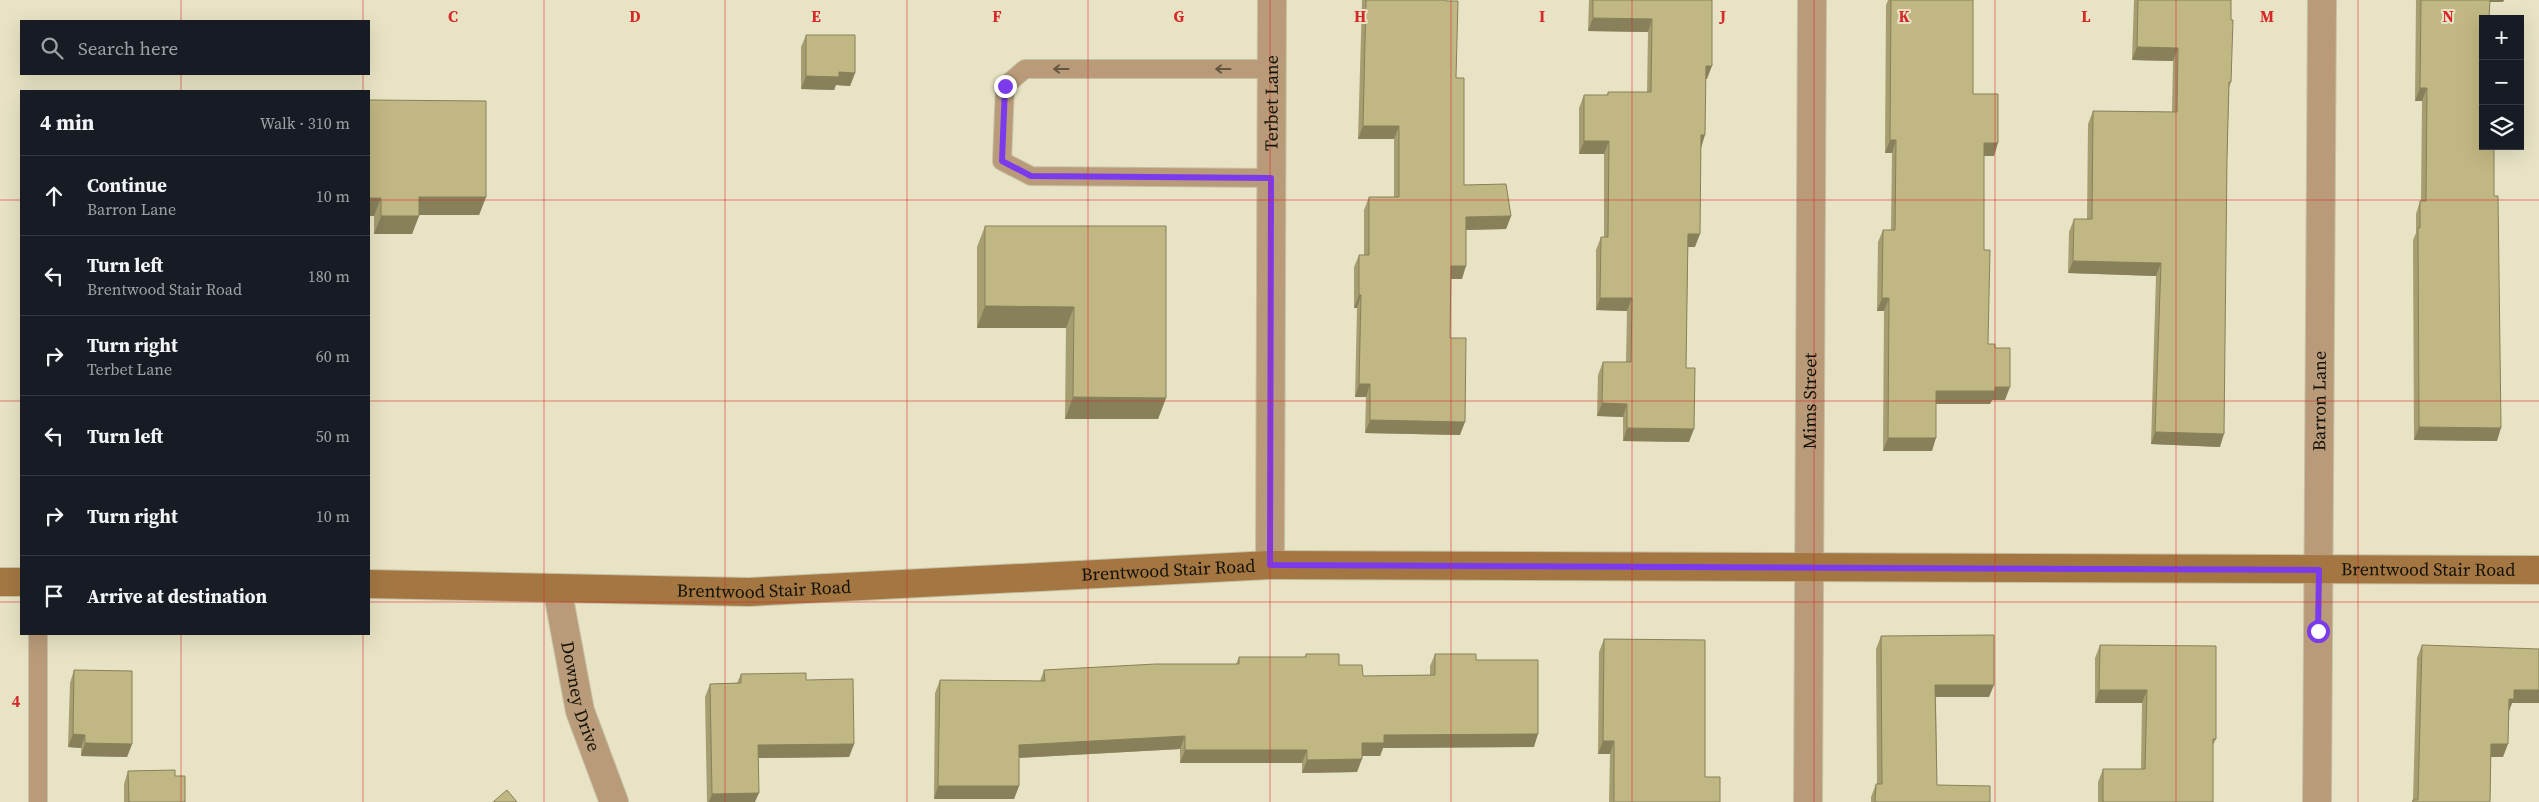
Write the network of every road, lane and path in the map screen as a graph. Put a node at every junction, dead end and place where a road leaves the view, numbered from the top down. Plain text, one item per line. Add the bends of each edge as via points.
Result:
1 (1272, 0) edge
2 (1812, 0) edge
3 (2322, 0) edge
4 (1272, 69) junction
5 (1271, 178) junction
6 (1270, 565) junction
7 (1809, 568) junction
8 (2319, 570) junction
9 (2539, 570) edge
10 (0, 582) edge
11 (20, 582) edge
12 (370, 584) edge
13 (558, 588) junction
14 (38, 635) edge
15 (38, 802) edge
16 (614, 802) edge
17 (1808, 802) edge
18 (2317, 802) edge

1 - 4 street, Terbet Lane
2 - 7 street, Mims Street
3 - 8 street, Barron Lane
4 - 5 street, Terbet Lane
4 -> 5 lane via 1025,69 1005,86 1002,161 1031,176
5 - 6 street, Terbet Lane
6 - 7 main road, Brentwood Stair Road
6 - 13 main road, Brentwood Stair Road via 749,592
7 - 8 main road, Brentwood Stair Road
7 - 17 street, Mims Street
8 - 9 main road, Brentwood Stair Road
8 - 18 street, Barron Lane
10 - 11 main road
12 - 13 main road, Brentwood Stair Road
13 - 16 street, Downey Drive via 580,711
14 - 15 lane

